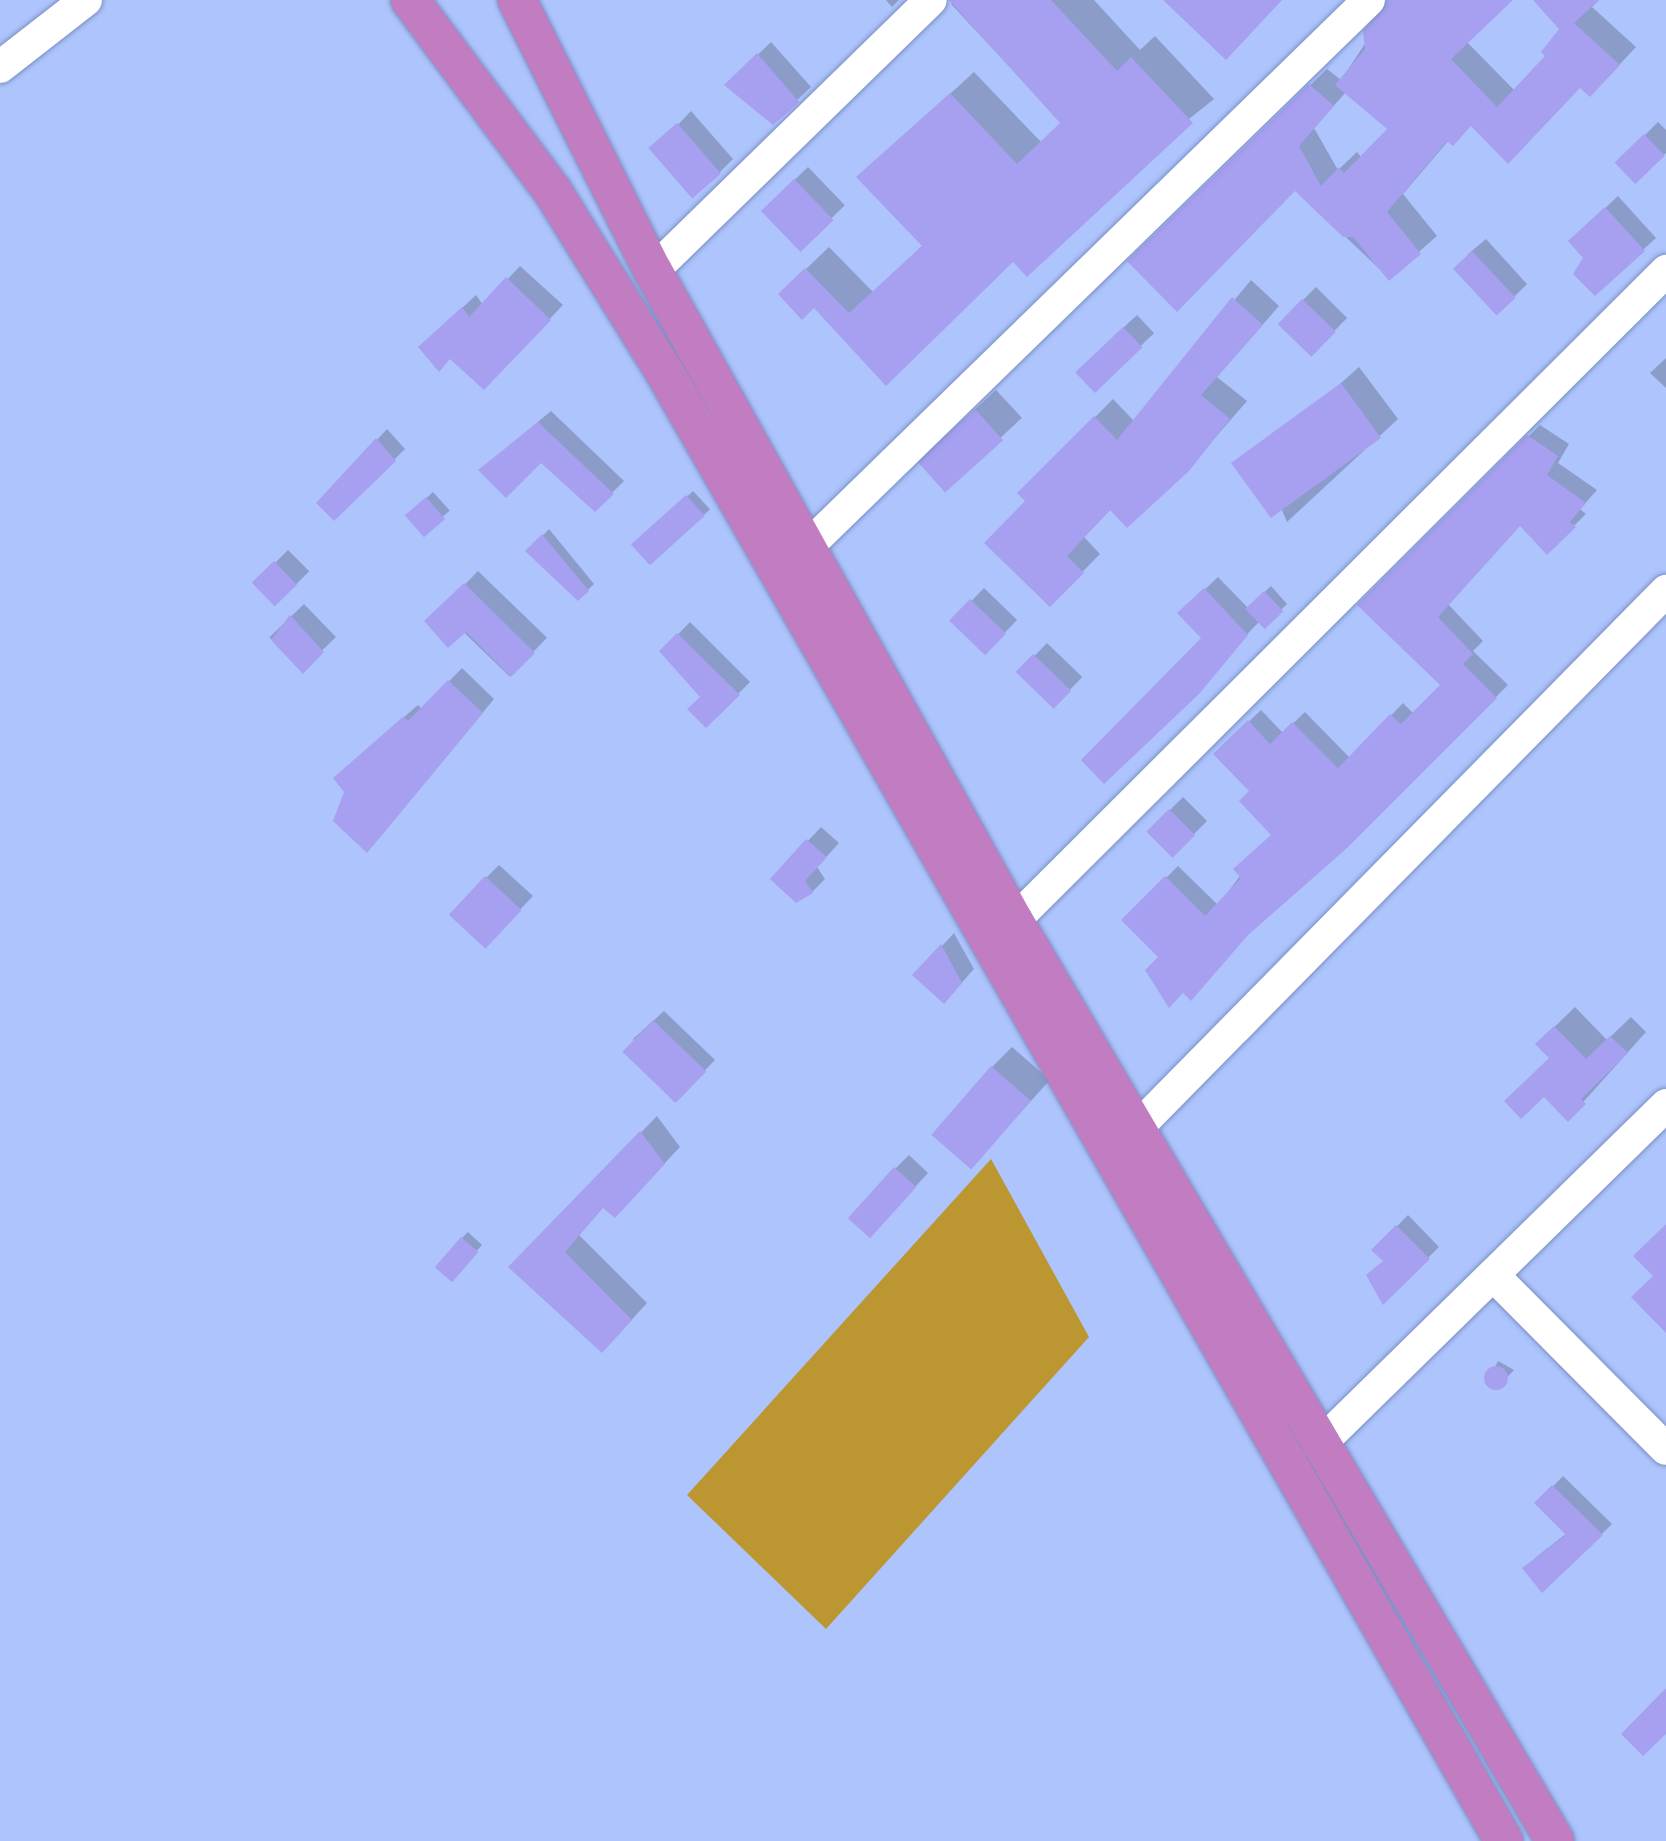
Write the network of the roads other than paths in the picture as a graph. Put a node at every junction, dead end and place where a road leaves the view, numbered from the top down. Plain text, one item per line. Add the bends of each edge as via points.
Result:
1 (86, 0) edge
2 (410, 0) edge
3 (517, 0) edge
4 (931, 0) edge
5 (1369, 0) edge
6 (0, 67) edge
7 (653, 271) junction
8 (1666, 271) edge
9 (805, 549) junction
10 (1666, 591) edge
11 (1014, 921) junction
12 (1666, 1105) edge
13 (1135, 1130) junction
14 (1493, 1275) junction
15 (1319, 1445) junction
16 (1666, 1449) edge
17 (1504, 1841) edge
18 (1555, 1841) edge

1 - 6 street
2 - 17 highway via 554,192 664,371
3 - 7 highway
4 - 7 street
5 - 9 street
7 - 9 highway
8 - 11 street
9 - 11 highway
10 - 13 street
11 - 13 highway
12 - 14 street
13 - 15 highway
14 - 15 street
14 - 16 street
15 - 18 highway

